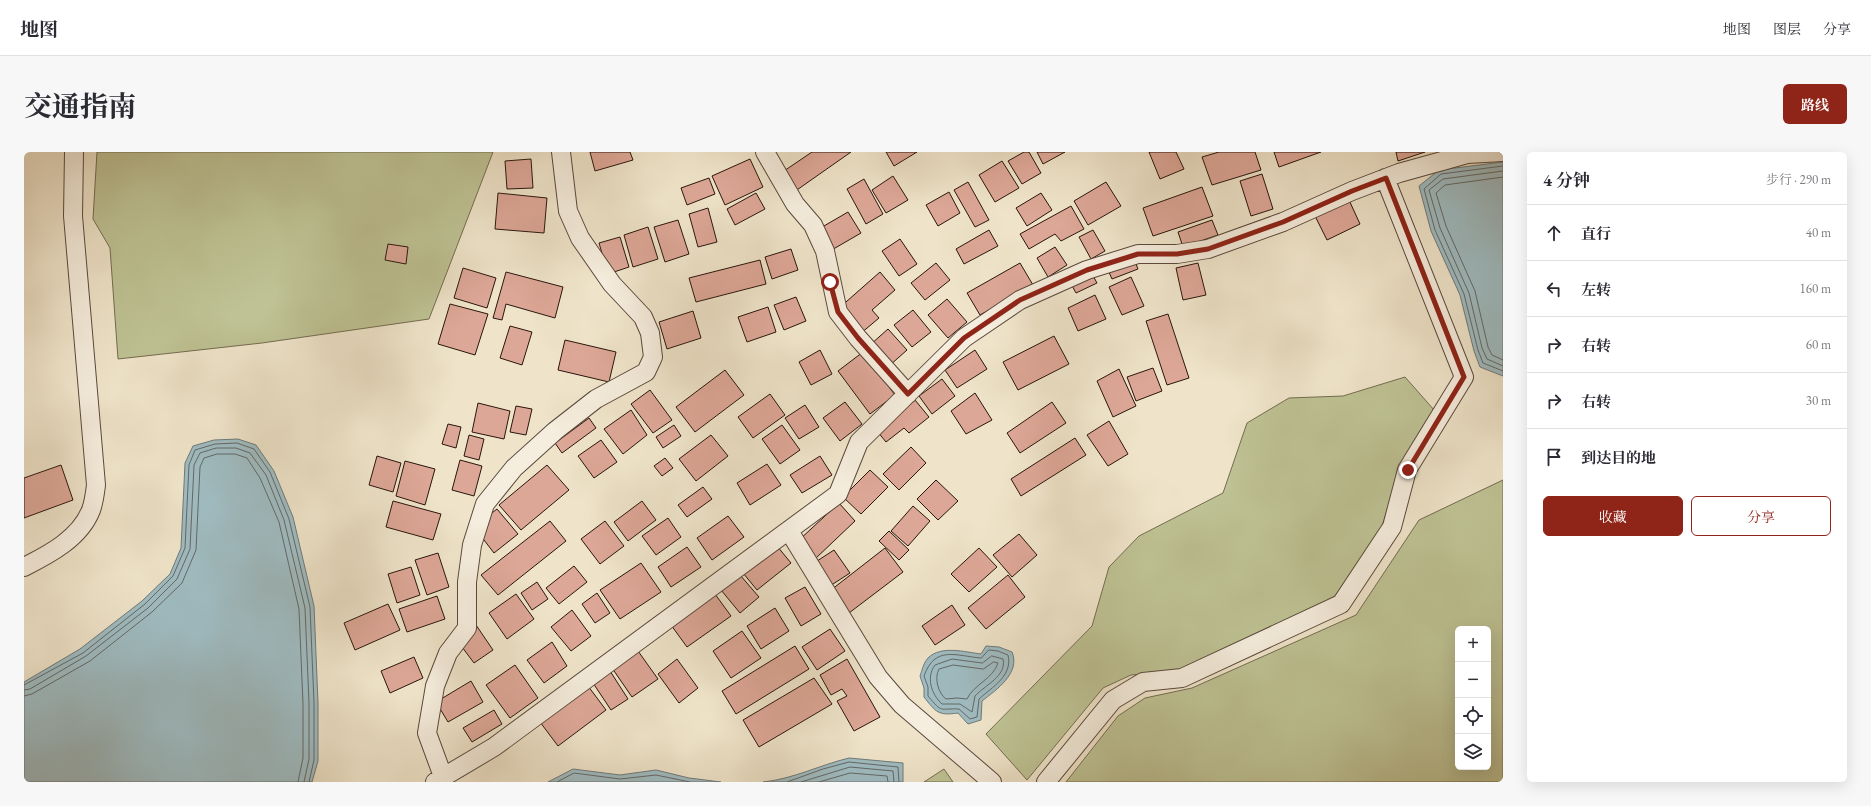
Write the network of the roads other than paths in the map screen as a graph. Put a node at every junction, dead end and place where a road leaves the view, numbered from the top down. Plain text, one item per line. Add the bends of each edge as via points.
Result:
1 (74, 152) edge
2 (562, 152) edge
3 (765, 152) edge
4 (1503, 152) edge
5 (1386, 178) junction
6 (908, 394) junction
7 (789, 532) junction
8 (24, 567) edge
9 (441, 780) edge
10 (992, 782) edge
11 (1046, 782) edge

1 - 8 street via 73,216 96,485 91,510 74,536 41,559
2 - 9 street via 568,211 571,218 580,238 612,284 643,317 650,334 653,357 646,372 596,399 555,431 514,468 485,504 471,553 467,582 467,628 448,653 435,686 427,733
3 - 6 street via 795,204 813,225 825,251 838,312
4 - 5 street via 1467,154
5 - 6 street via 1283,222 1208,249 1177,254 1138,254 1087,270 1020,300 964,338
5 - 11 street via 1464,377 1408,470 1392,527 1340,604 1182,678 1143,682 1113,700
6 - 7 street via 859,442 838,494
7 - 9 street via 494,747
7 - 10 street via 878,677 902,705

